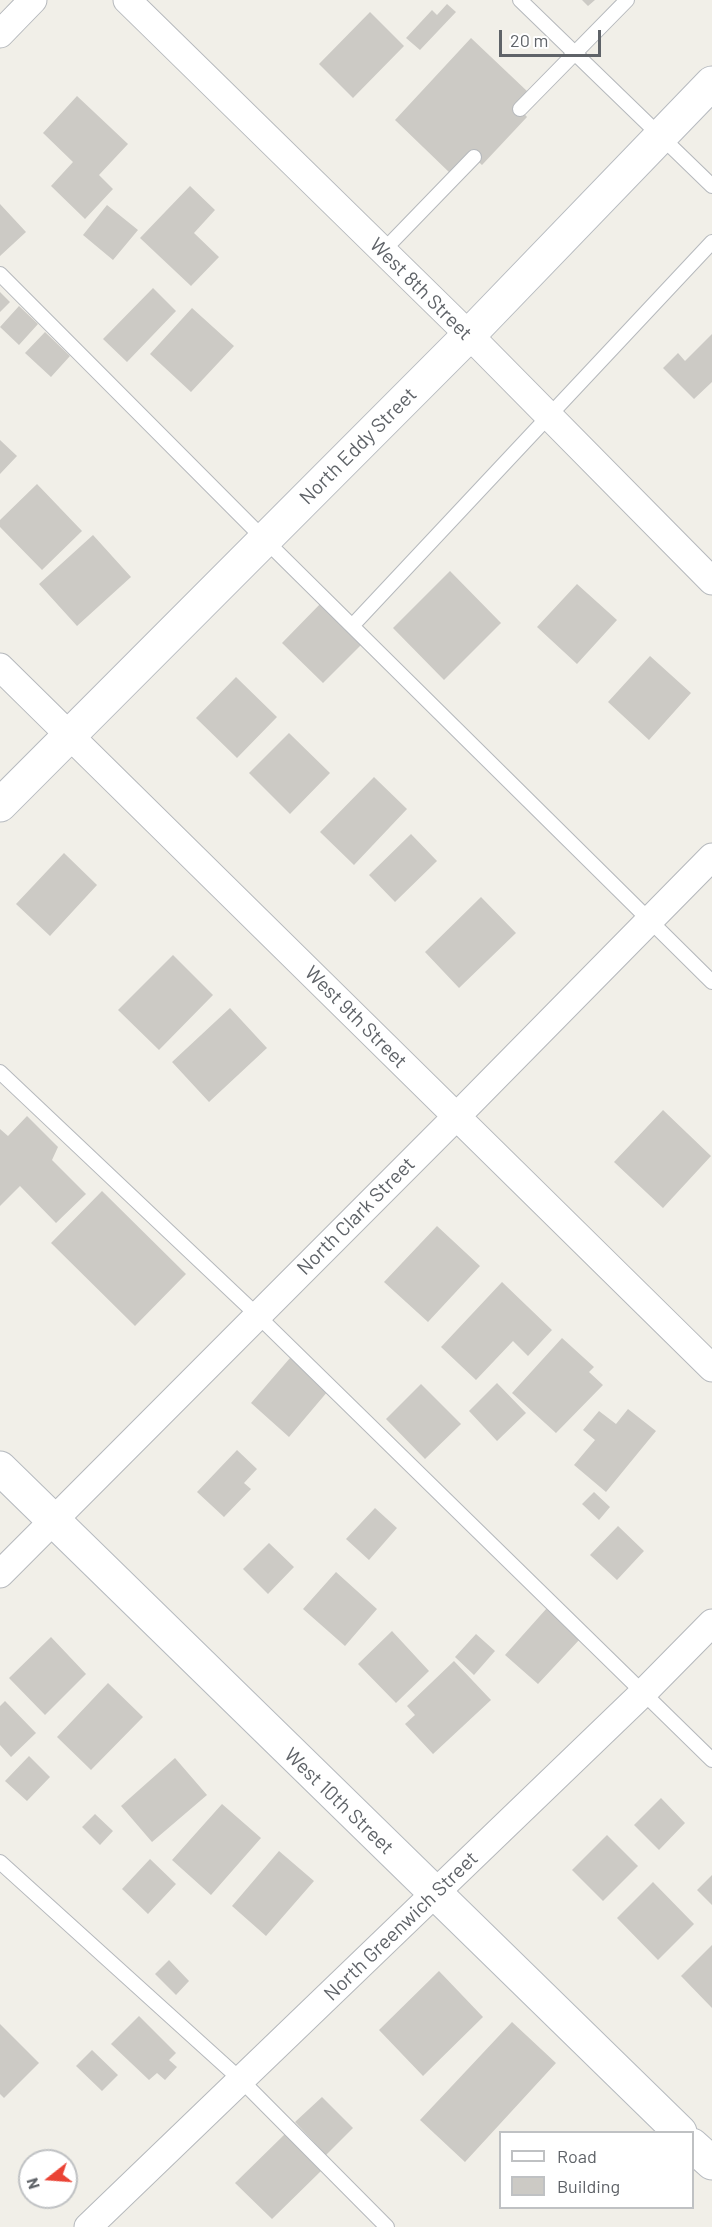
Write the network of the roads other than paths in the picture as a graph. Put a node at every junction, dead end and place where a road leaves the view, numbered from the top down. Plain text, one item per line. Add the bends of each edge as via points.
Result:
1 (33, 0) edge
2 (127, 0) edge
3 (520, 0) edge
4 (627, 0) edge
5 (0, 34) edge
6 (574, 52) junction
7 (712, 83) edge
8 (520, 109) dead end
9 (661, 136) junction
10 (474, 157) dead end
11 (712, 186) edge
12 (712, 242) edge
13 (383, 251) junction
14 (0, 274) edge
15 (469, 335) junction
16 (549, 416) junction
17 (265, 540) junction
18 (712, 581) edge
19 (352, 626) junction
20 (0, 667) edge
21 (70, 735) junction
22 (0, 805) edge
23 (712, 857) edge
24 (650, 920) junction
25 (712, 982) edge
26 (0, 1072) edge
27 (457, 1116) junction
28 (257, 1315) junction
29 (712, 1368) edge
30 (0, 1468) edge
31 (53, 1521) junction
32 (0, 1574) edge
33 (712, 1623) edge
34 (644, 1692) junction
35 (712, 1760) edge
36 (0, 1862) edge
37 (435, 1894) junction
38 (241, 2080) junction
39 (678, 2131) edge
40 (694, 2146) edge
41 (712, 2163) edge
42 (88, 2227) edge
43 (387, 2227) edge

1 - 5 street
2 - 13 street, West 8th Street
3 - 6 lane
4 - 6 lane
6 - 8 lane
6 - 9 lane
7 - 9 main road, North Eddy Street
9 - 11 lane
9 - 15 main road, North Eddy Street
10 - 13 lane
12 - 16 lane
13 - 15 street, West 8th Street
14 - 17 lane
15 - 16 street, West 8th Street
15 - 17 main road, North Eddy Street
16 - 18 street, West 8th Street
16 - 19 lane
17 - 19 lane
17 - 21 main road, North Eddy Street
19 - 24 lane
20 - 21 street, West 9th Street
21 - 22 main road, North Eddy Street
21 - 27 street, West 9th Street
23 - 24 street, North Clark Street
24 - 25 lane
24 - 27 street, North Clark Street
26 - 28 lane
27 - 28 street, North Clark Street
27 - 29 street, West 9th Street
28 - 31 street, North Clark Street
28 - 34 lane
30 - 31 main road, West 10th Street
31 - 32 street, North Clark Street
31 - 37 main road, West 10th Street
33 - 34 street, North Greenwich Street
34 - 35 lane
34 - 37 street, North Greenwich Street
36 - 38 lane
37 - 38 street, North Greenwich Street
37 - 39 main road, West 10th Street
38 - 42 street, North Greenwich Street
38 - 43 lane
40 - 41 main road

